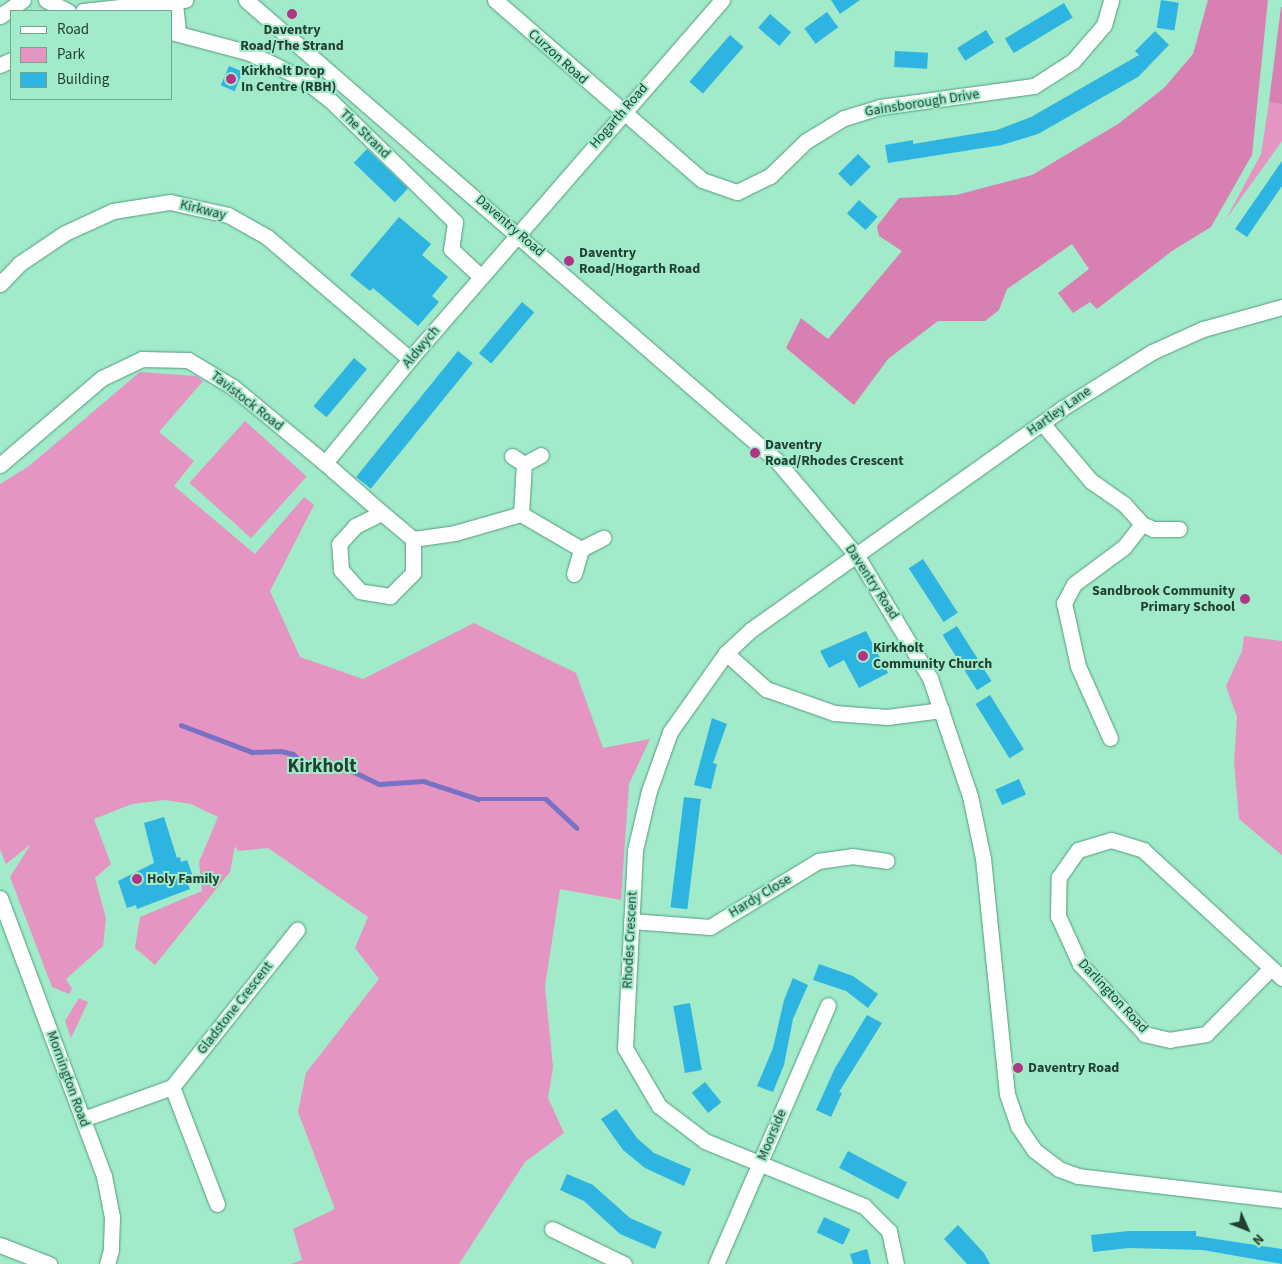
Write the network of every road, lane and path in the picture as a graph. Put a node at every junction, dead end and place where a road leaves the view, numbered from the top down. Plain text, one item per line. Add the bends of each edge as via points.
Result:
1 (23, 0) edge
2 (46, 0) edge
3 (246, 0) edge
4 (495, 0) edge
5 (722, 0) edge
6 (1111, 0) edge
7 (180, 1) edge
8 (66, 10) edge
9 (94, 10) edge
10 (0, 16) edge
11 (175, 32) edge
12 (621, 113) junction
13 (518, 233) junction
14 (481, 277) junction
15 (0, 284) edge
16 (1282, 307) edge
17 (410, 360) junction
18 (1042, 423) junction
19 (541, 455) dead end
20 (325, 463) junction
21 (0, 465) edge
22 (382, 513) junction
23 (521, 514) junction
24 (1142, 524) junction
25 (1179, 529) dead end
26 (603, 538) dead end
27 (413, 539) junction
28 (580, 549) junction
29 (857, 556) junction
30 (574, 574) dead end
31 (726, 653) junction
32 (942, 710) junction
33 (1110, 738) dead end
34 (887, 861) dead end
35 (0, 898) edge
36 (631, 921) junction
37 (297, 930) dead end
38 (1276, 973) edge
39 (828, 1005) dead end
40 (172, 1087) junction
41 (83, 1119) junction
42 (760, 1163) junction
43 (1282, 1200) edge
44 (216, 1204) dead end
45 (552, 1229) dead end
46 (0, 1244) edge
47 (49, 1264) edge
48 (107, 1264) edge
49 (624, 1264) edge
50 (716, 1264) edge
51 (896, 1264) edge

1 - 10 street
2 - 8 street
3 - 13 street, Daventry Road
4 - 12 street, Curzon Road
5 - 12 street, Hogarth Road
6 - 12 street, Gainsborough Drive via 1104,25 1074,61 1034,86 880,107 844,118 806,141 770,176 738,192 702,180
7 - 9 street
7 - 11 street
11 - 14 street, The Strand via 250,53 303,79 329,99 456,222 452,249
12 - 13 street, Hogarth Road
13 - 14 street, Aldwych
13 - 29 street, Daventry Road via 777,461
14 - 17 street, Aldwych
15 - 17 street, Kirkway via 19,264 65,233 112,211 170,202 228,215 267,237
16 - 18 street, Hartley Lane via 1203,329 1152,352
17 - 20 street, Aldwych
18 - 24 street via 1091,481 1124,504
18 - 29 street, Hartley Lane
19 - 23 street via 518,460
20 - 21 street, Tavistock Road via 217,376 188,360 142,359 102,378
20 - 22 street, Tavistock Road
22 - 27 street
22 - 27 street via 354,526 339,544 341,570 360,592 390,596 414,573
23 - 27 street via 455,533
23 - 28 street
24 - 25 street via 1153,529
24 - 33 street via 1124,547 1074,584 1064,603 1078,666
26 - 28 street
28 - 30 street
29 - 31 street, Rhodes Crescent via 752,629
29 - 32 street, Daventry Road via 930,678
31 - 32 street via 766,689 834,713 888,717
31 - 36 street, Rhodes Crescent via 670,732 649,791 635,850
32 - 43 street, Daventry Road via 970,796 983,858 1007,1094 1026,1140 1042,1158 1078,1176
34 - 36 street, Hardy Close via 852,856 818,861 710,927
35 - 41 street, Mornington Road
36 - 42 street, Rhodes Crescent via 625,1048 659,1106 705,1141
37 - 40 street, Gladstone Crescent
38 - 38 street, Darlington Road via 1143,850 1111,840 1078,850 1060,877 1058,916 1080,964 1145,1034 1170,1040 1206,1034
39 - 42 street, Moorside
40 - 41 street
40 - 44 street
41 - 48 street, Mornington Road via 104,1176 112,1217
42 - 50 street, Moorside
42 - 51 street, Rhodes Crescent via 864,1206 888,1231
45 - 49 street
46 - 47 street

